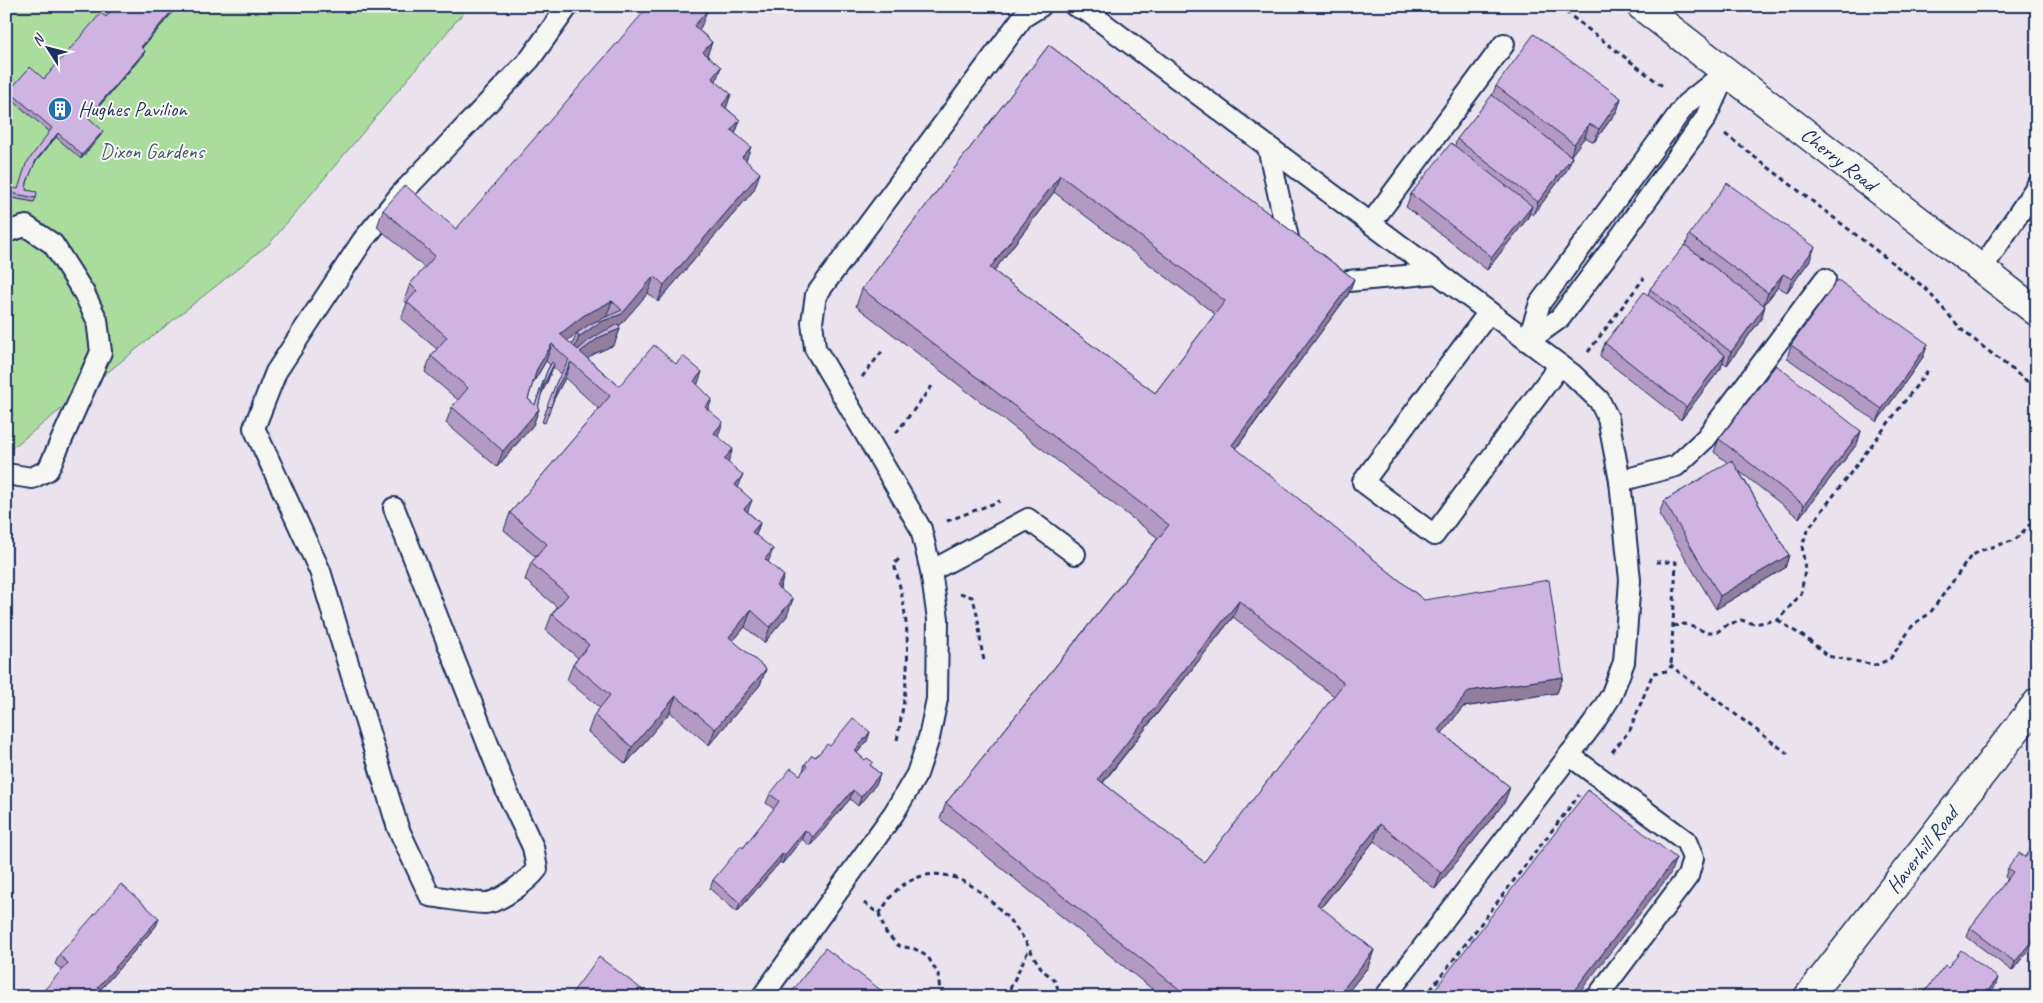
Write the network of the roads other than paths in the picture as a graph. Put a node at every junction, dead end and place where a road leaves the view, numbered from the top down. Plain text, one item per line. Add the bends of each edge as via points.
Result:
1 (568, 6) edge
2 (1040, 6) edge
3 (1075, 6) edge
4 (1641, 6) edge
5 (1504, 44) dead end
6 (1726, 72) junction
7 (1268, 147) junction
8 (2037, 186) edge
9 (1370, 223) junction
10 (6, 232) edge
11 (1288, 238) edge
12 (1981, 270) junction
13 (1438, 274) junction
14 (1825, 279) dead end
15 (1348, 281) edge
16 (2035, 306) edge
17 (1490, 312) junction
18 (1528, 341) junction
19 (1560, 365) junction
20 (6, 474) edge
21 (1620, 481) junction
22 (394, 508) dead end
23 (1075, 554) dead end
24 (931, 571) junction
25 (2037, 702) edge
26 (1569, 755) junction
27 (762, 997) edge
28 (1385, 997) edge
29 (1597, 997) edge
30 (1808, 997) edge

1 - 22 lane via 530,59 402,194 363,240 276,372 254,428 320,572 398,828 430,896 488,903 530,879 537,869 533,847 507,792
2 - 24 lane via 1023,17 816,295 812,322 815,348 921,529
3 - 7 lane
4 - 6 main road, Cherry Road
5 - 9 lane
6 - 12 main road, Cherry Road
6 - 18 lane via 1705,119 1560,318
6 - 18 lane via 1686,104 1540,303
7 - 9 lane
7 - 11 lane
8 - 12 lane
9 - 13 lane
10 - 20 lane via 26,226 53,244 97,320 101,352 48,470 32,478
12 - 16 main road, Cherry Road
13 - 15 lane
13 - 17 lane
14 - 21 lane via 1706,438 1676,466
17 - 18 lane
17 - 19 lane via 1362,482 1434,535
18 - 19 lane
19 - 21 lane via 1599,400 1608,418
21 - 26 lane via 1630,580 1624,662 1611,696
23 - 24 lane via 1028,519
24 - 27 lane via 938,619 938,699 917,774 894,813
25 - 30 main road, Haverhill Road
26 - 28 lane
26 - 29 lane via 1686,841 1693,858 1688,876

